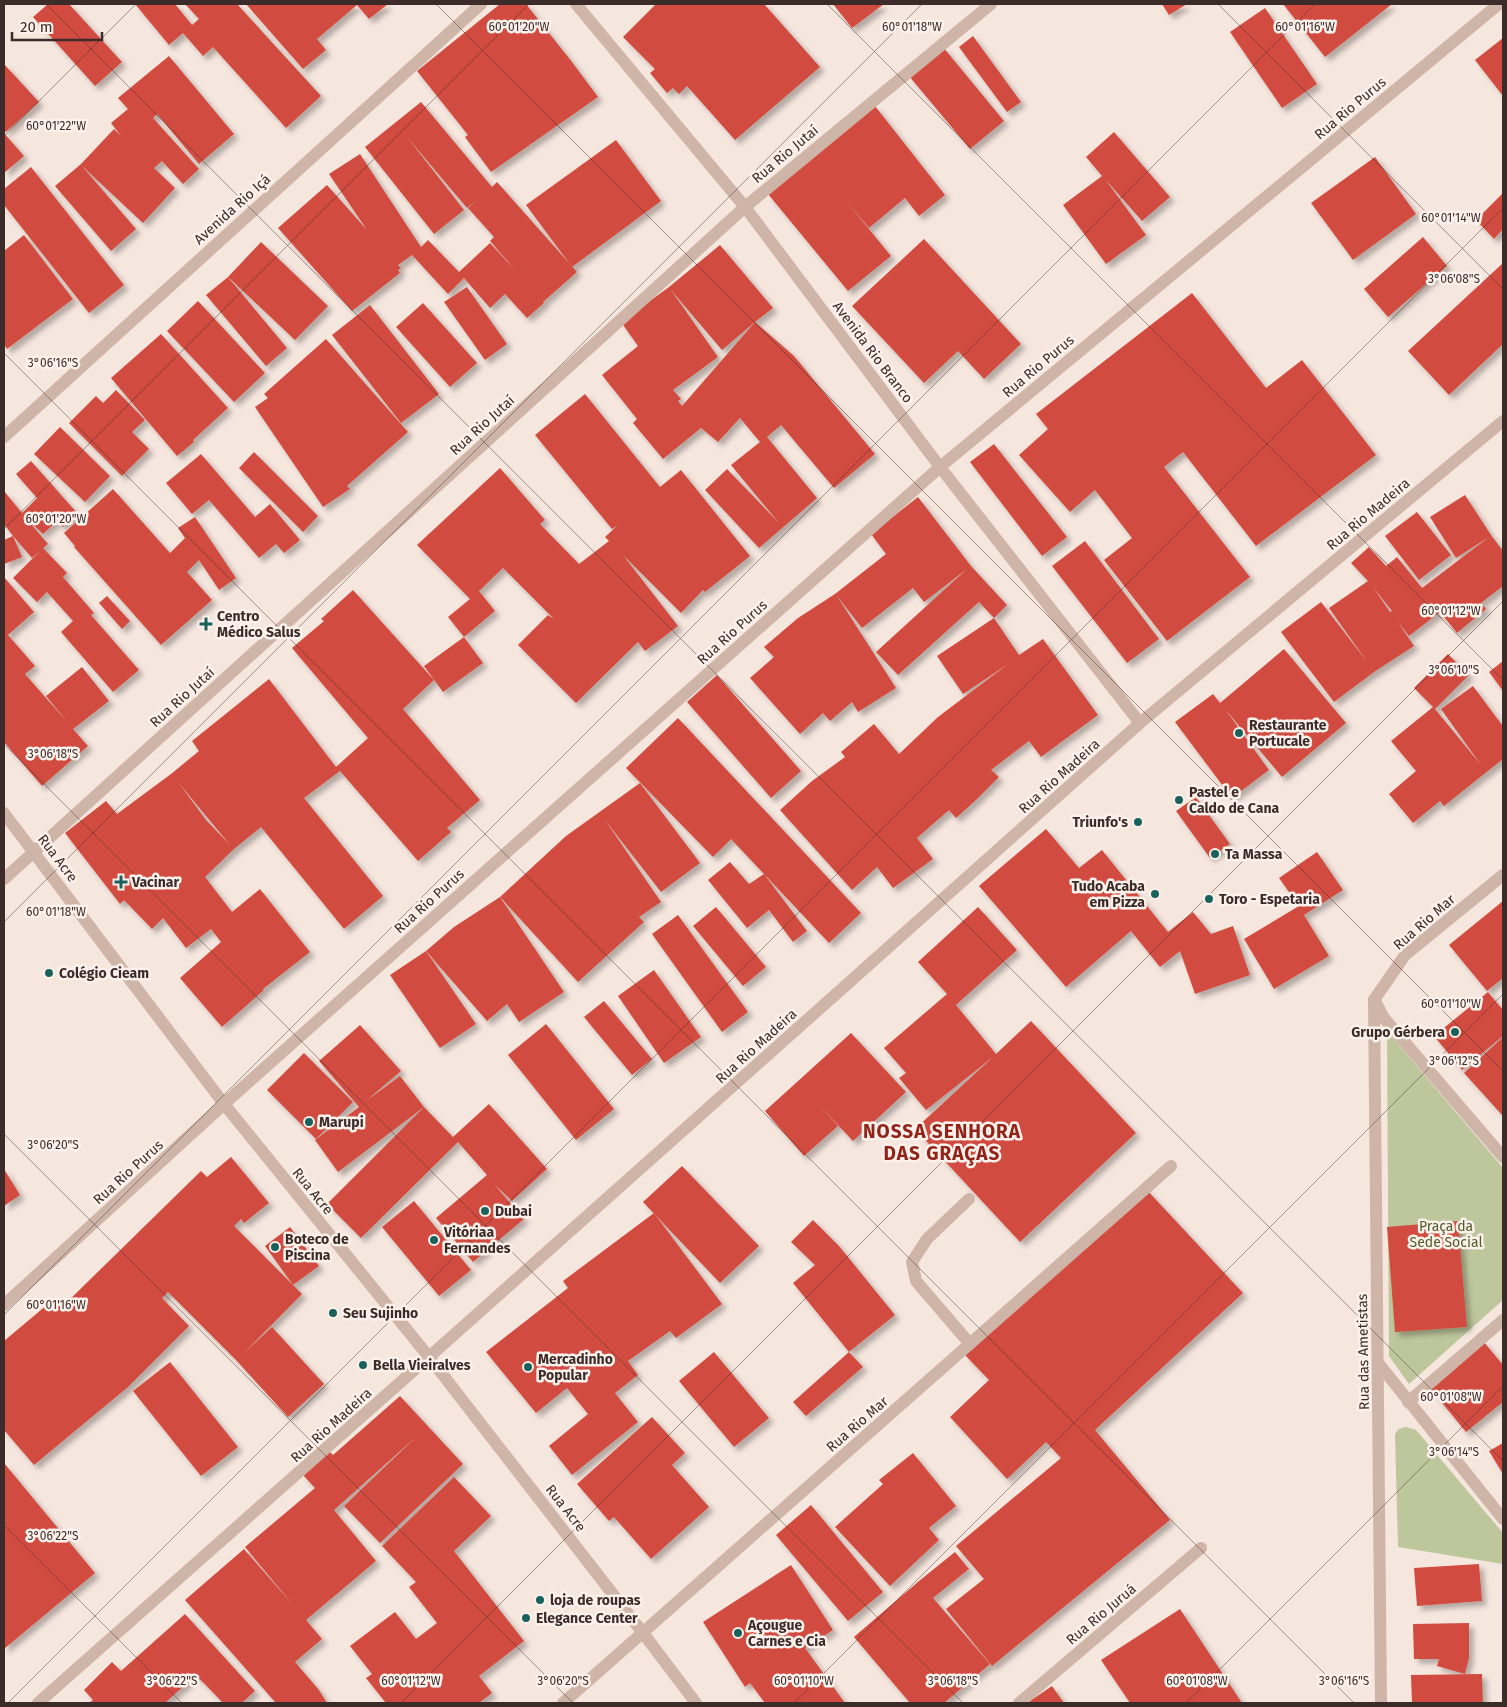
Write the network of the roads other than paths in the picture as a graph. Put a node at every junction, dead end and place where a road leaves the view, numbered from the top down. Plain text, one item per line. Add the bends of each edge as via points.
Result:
1 (481, 4) edge
2 (576, 4) edge
3 (991, 4) edge
4 (1499, 4) edge
5 (745, 207) junction
6 (1503, 421) edge
7 (4, 437) edge
8 (940, 467) junction
9 (1140, 723) junction
10 (4, 813) edge
11 (34, 851) junction
12 (1503, 875) edge
13 (4, 880) edge
14 (1374, 1000) junction
15 (224, 1104) junction
16 (1503, 1158) edge
17 (1171, 1166) dead end
18 (969, 1199) dead end
19 (4, 1305) edge
20 (1503, 1320) edge
21 (970, 1344) junction
22 (430, 1357) junction
23 (1379, 1364) junction
24 (1408, 1402) junction
25 (1503, 1519) edge
26 (1201, 1548) dead end
27 (643, 1633) junction
28 (38, 1703) edge
29 (563, 1703) edge
30 (696, 1703) edge
31 (1019, 1703) edge
32 (1381, 1703) edge

1 - 7 street, Avenida Rio Içá
2 - 5 street, Avenida Rio Branco
3 - 5 street, Rua Rio Jutaí
4 - 8 street, Rua Rio Purus
5 - 8 street, Avenida Rio Branco
5 - 11 street, Rua Rio Jutaí
6 - 9 street, Rua Rio Madeira
8 - 9 street, Avenida Rio Branco
8 - 15 street, Rua Rio Purus
9 - 22 street, Rua Rio Madeira
10 - 11 street, Rua Acre
11 - 13 street, Rua Rio Jutaí
11 - 15 street, Rua Acre
12 - 14 street, Rua Rio Mar via 1405,955
14 - 16 street via 1384,1018
14 - 23 street, Rua das Ametistas
15 - 19 street, Rua Rio Purus
15 - 22 street, Rua Acre
17 - 21 street, Rua Rio Mar
18 - 21 street via 927,1239 912,1262 916,1282
20 - 24 street
21 - 27 street, Rua Rio Mar
22 - 27 street, Rua Acre
22 - 28 street, Rua Rio Madeira
23 - 24 street
23 - 32 street, Rua das Ametistas
24 - 25 street
26 - 31 street, Rua Rio Juruá
27 - 29 street, Rua Rio Mar
27 - 30 street, Rua Acre

